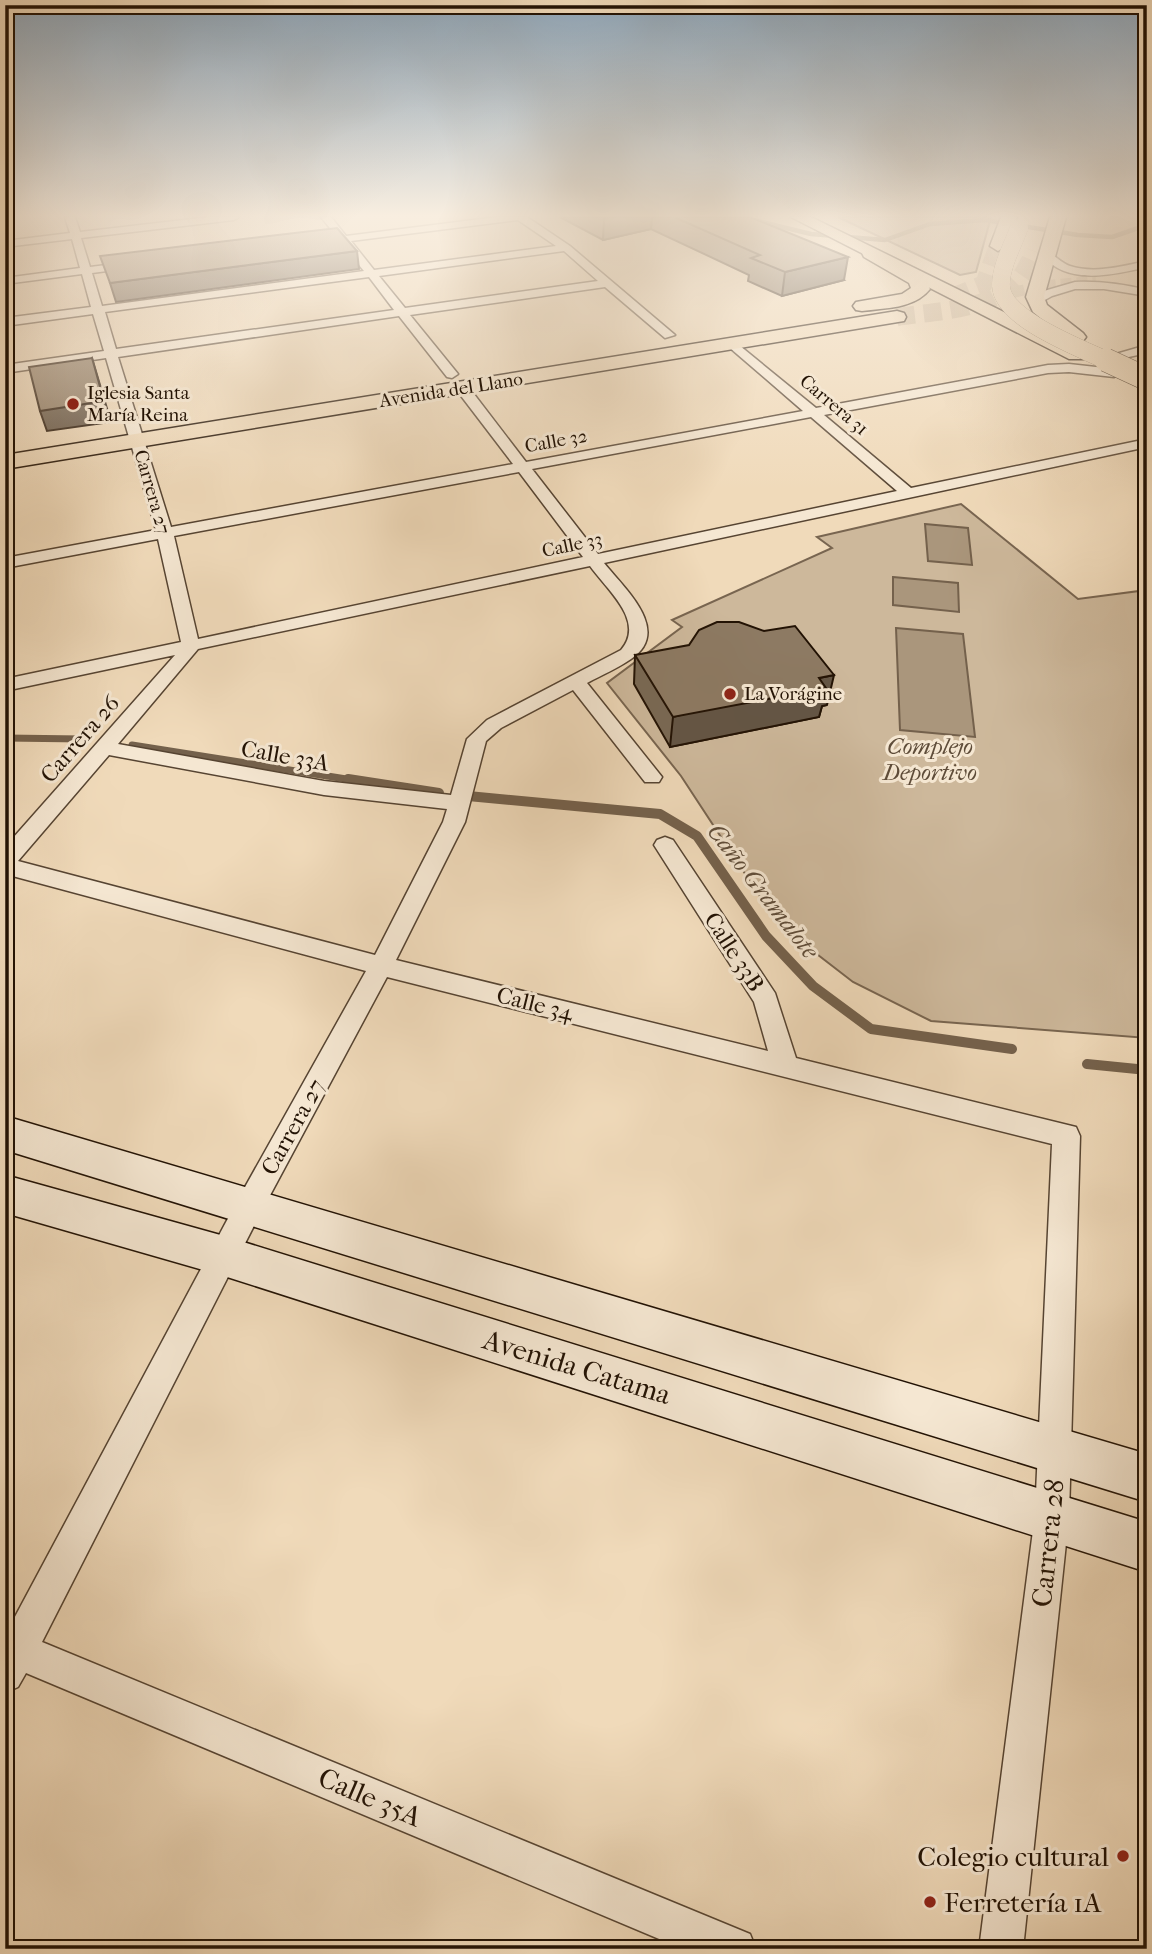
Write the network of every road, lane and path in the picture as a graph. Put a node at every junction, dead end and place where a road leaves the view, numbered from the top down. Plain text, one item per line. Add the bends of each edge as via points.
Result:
1 (111, 308) edge
2 (400, 308) edge
3 (430, 308) edge
4 (638, 308) edge
5 (847, 308) edge
6 (995, 308) edge
7 (1029, 308) edge
8 (1039, 308) edge
9 (98, 310) junction
10 (403, 312) junction
11 (5, 322) edge
12 (670, 335) junction
13 (734, 345) junction
14 (1147, 349) edge
15 (111, 354) junction
16 (583, 354) junction
17 (1115, 365) junction
18 (5, 369) edge
19 (1147, 371) edge
20 (1147, 379) edge
21 (457, 381) junction
22 (1147, 390) edge
23 (814, 413) junction
24 (136, 434) junction
25 (1147, 443) edge
26 (5, 445) edge
27 (5, 462) edge
28 (523, 467) junction
29 (910, 495) junction
30 (165, 533) junction
31 (595, 562) junction
32 (5, 563) edge
33 (191, 648) junction
34 (576, 681) junction
35 (5, 685) edge
36 (104, 748) junction
37 (652, 778) dead end
38 (458, 803) junction
39 (664, 845) dead end
40 (5, 864) edge
41 (381, 966) junction
42 (786, 1067) junction
43 (5, 1133) edge
44 (1066, 1136) joint
45 (5, 1194) edge
46 (250, 1205) junction
47 (224, 1256) junction
48 (1056, 1449) junction
49 (1147, 1478) edge
50 (1052, 1515) junction
51 (1147, 1547) edge
52 (9, 1656) edge
53 (735, 1949) edge
54 (1002, 1949) edge

1 - 9 street
2 - 10 street
3 - 10 street
4 - 12 street
5 - 12 main road
6 - 17 main road
7 - 20 main road, bridge via 1036,324
8 - 17 main road
9 - 11 street
9 - 15 street, Carrera 27
10 - 15 street
10 - 21 street
12 - 16 main road
13 - 16 main road, Avenida del Llano via 893,313
13 - 21 main road, Avenida del Llano
13 - 23 street, Carrera 31
14 - 17 street, Calle 32
15 - 18 street
15 - 24 street, Carrera 27
16 - 21 main road, Avenida del Llano
17 - 19 main road
17 - 22 main road
17 - 23 street, Calle 32 via 1055,368
21 - 24 main road, Avenida del Llano
21 - 28 street
23 - 28 street, Calle 32
23 - 29 street, Carrera 31
24 - 26 main road, Avenida del Llano
24 - 27 main road, Avenida del Llano
24 - 30 street, Carrera 27
25 - 29 street, Calle 33
28 - 30 street, Calle 32
28 - 31 street
29 - 31 street, Calle 33
30 - 32 street, Calle 32
30 - 33 street, Carrera 27
31 - 33 street, Calle 33
31 - 34 street, Carrera 27 via 638,618 641,630 627,654
33 - 35 street, Calle 33
33 - 36 street, Carrera 26
34 - 37 street
34 - 38 street, Carrera 27 via 494,724 477,739
36 - 38 street, Calle 33A via 324,788
36 - 40 street, Carrera 26
38 - 41 street, Carrera 27 via 444,844
39 - 42 street, Calle 33B via 766,1000
40 - 41 street, Calle 34
41 - 42 street, Calle 34
41 - 46 street, Carrera 27
42 - 44 street, Calle 34
43 - 46 main road
44 - 48 street, Carrera 28
45 - 47 main road, Avenida Catama
46 - 47 street, Carrera 27
46 - 48 main road
47 - 50 main road, Avenida Catama
47 - 52 street, Carrera 27
48 - 49 main road
48 - 50 street, Carrera 28
50 - 51 main road, Avenida Catama
50 - 54 street, Carrera 28
52 - 53 street, Calle 35A

